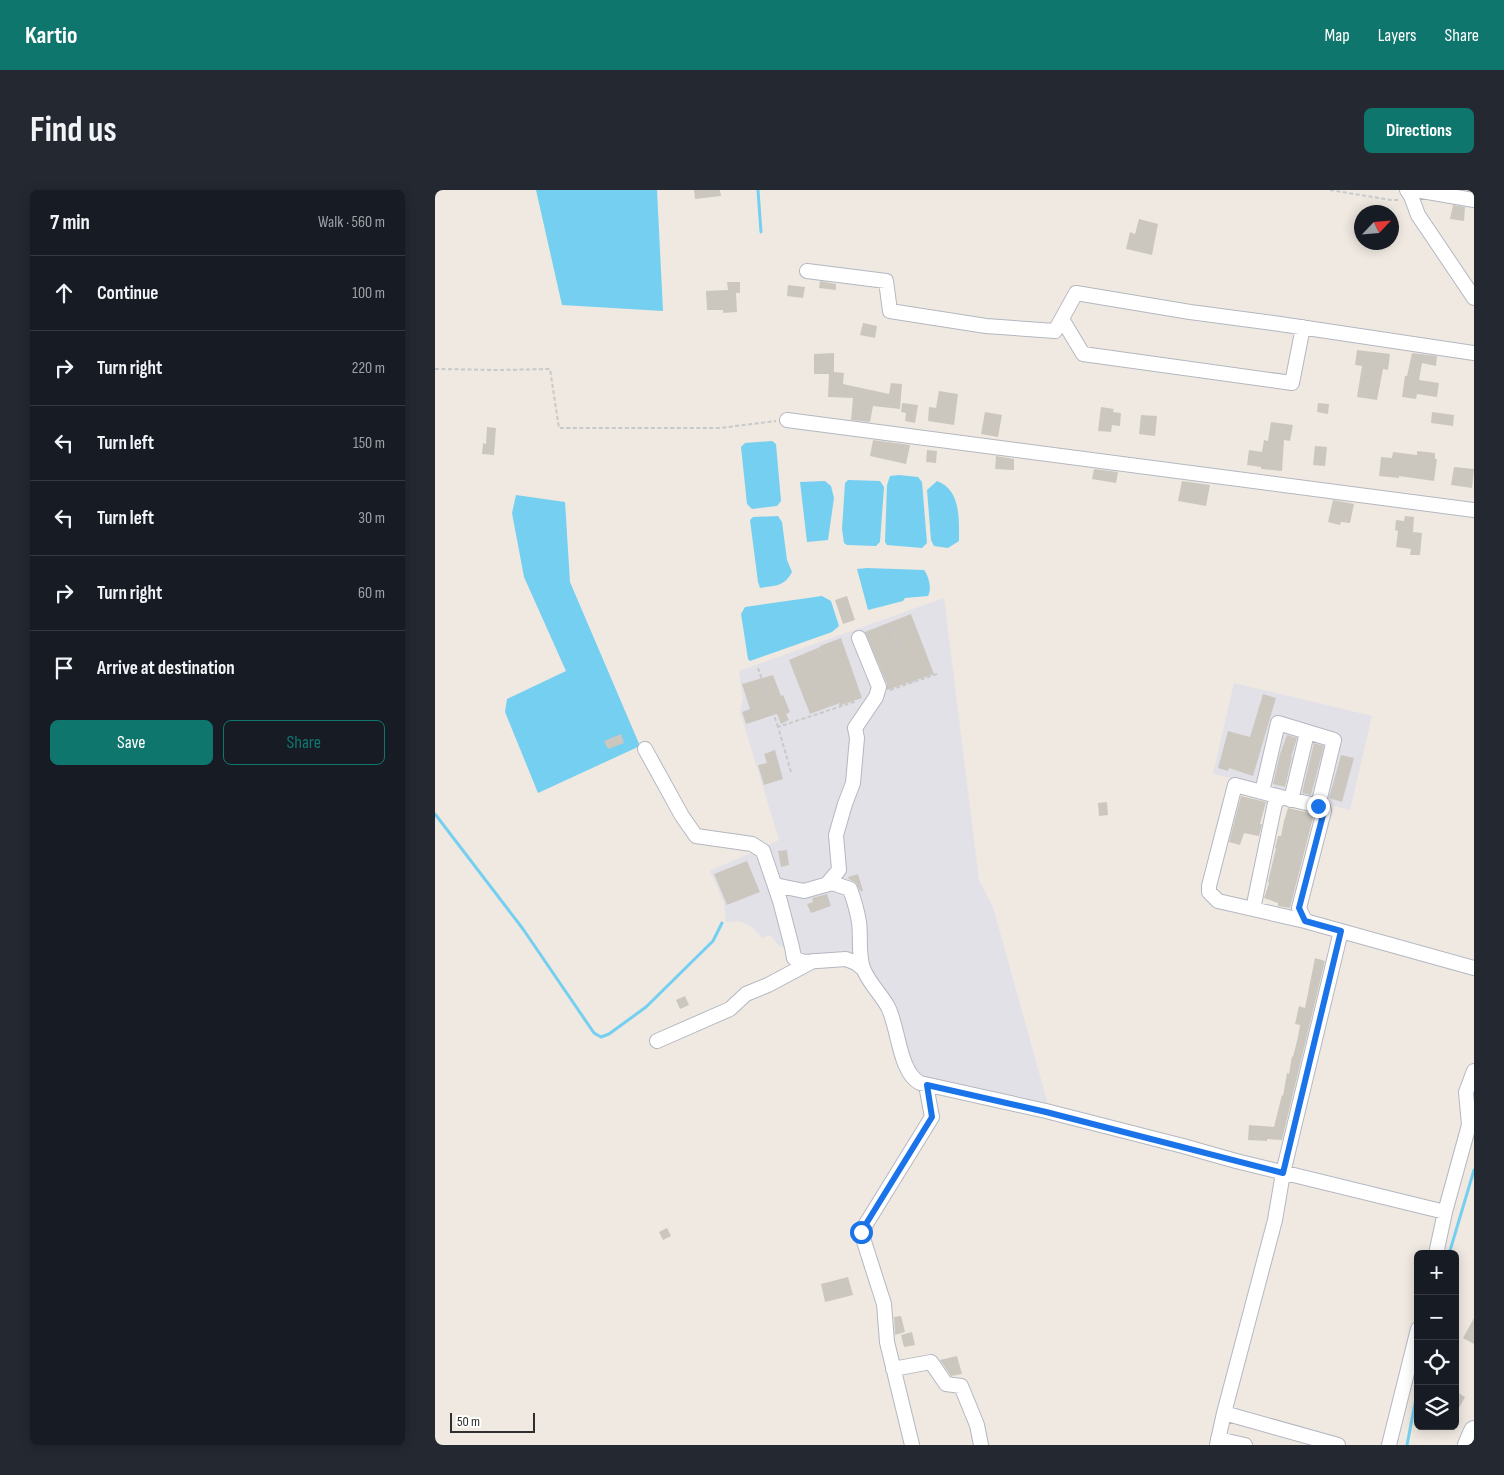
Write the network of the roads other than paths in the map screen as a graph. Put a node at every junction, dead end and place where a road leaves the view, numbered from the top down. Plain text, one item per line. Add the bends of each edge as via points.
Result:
1 (1411, 192) edge
2 (1474, 200) edge
3 (807, 271) dead end
4 (1474, 298) edge
5 (1062, 319) junction
6 (1303, 327) junction
7 (1474, 353) edge
8 (787, 420) road end
9 (1474, 510) edge
10 (859, 638) dead end
11 (1307, 733) junction
12 (645, 749) dead end
13 (1263, 792) junction
14 (1286, 798) junction
15 (1318, 806) junction
16 (775, 885) junction
17 (826, 885) junction
18 (1253, 909) junction
19 (1305, 921) junction
20 (1341, 931) junction
21 (814, 960) junction
22 (1474, 968) edge
23 (863, 969) junction
24 (657, 1041) dead end
25 (1474, 1071) edge
26 (927, 1085) junction
27 (1283, 1173) junction
28 (1445, 1212) junction
29 (1437, 1250) edge
30 (1415, 1340) edge
31 (893, 1369) junction
32 (1224, 1413) junction
33 (1474, 1431) edge
34 (1217, 1442) edge
35 (912, 1445) edge
36 (981, 1445) edge
37 (1245, 1445) edge
38 (1337, 1445) edge
39 (1389, 1445) edge
40 (1468, 1445) edge

1 - 2 street
1 - 4 street via 1418,216
3 - 5 street via 885,281 890,311 986,326 1055,331
5 - 6 street via 1077,293
5 - 6 street via 1083,354 1292,383
6 - 7 street
8 - 9 street
10 - 17 street via 879,687 855,728 853,783 836,835 839,870
11 - 13 street via 1277,723
11 - 14 street
11 - 15 street via 1334,740
12 - 16 street via 682,816 697,836 752,844 763,851
13 - 14 street
13 - 18 street via 1235,785 1209,886 1209,892 1218,901
14 - 15 street
14 - 18 street via 1275,803
15 - 19 street via 1324,811 1299,908
16 - 17 street via 804,891
16 - 21 street via 794,958 803,962
17 - 23 street via 832,882 850,889 859,923
18 - 19 street
19 - 20 street
20 - 22 street
20 - 27 street
21 - 23 street via 846,959
21 - 24 street via 747,994 730,1009
23 - 26 street via 888,1008 909,1074
25 - 28 street via 1466,1092 1469,1125
26 - 27 street via 1055,1114
26 - 31 street via 932,1117 861,1232 884,1304
27 - 28 street
27 - 32 street via 1275,1220
28 - 29 street
30 - 39 street
31 - 35 street
31 - 36 street via 931,1362 946,1384 961,1386 977,1425
32 - 34 street
32 - 38 street
33 - 40 street
34 - 37 street

